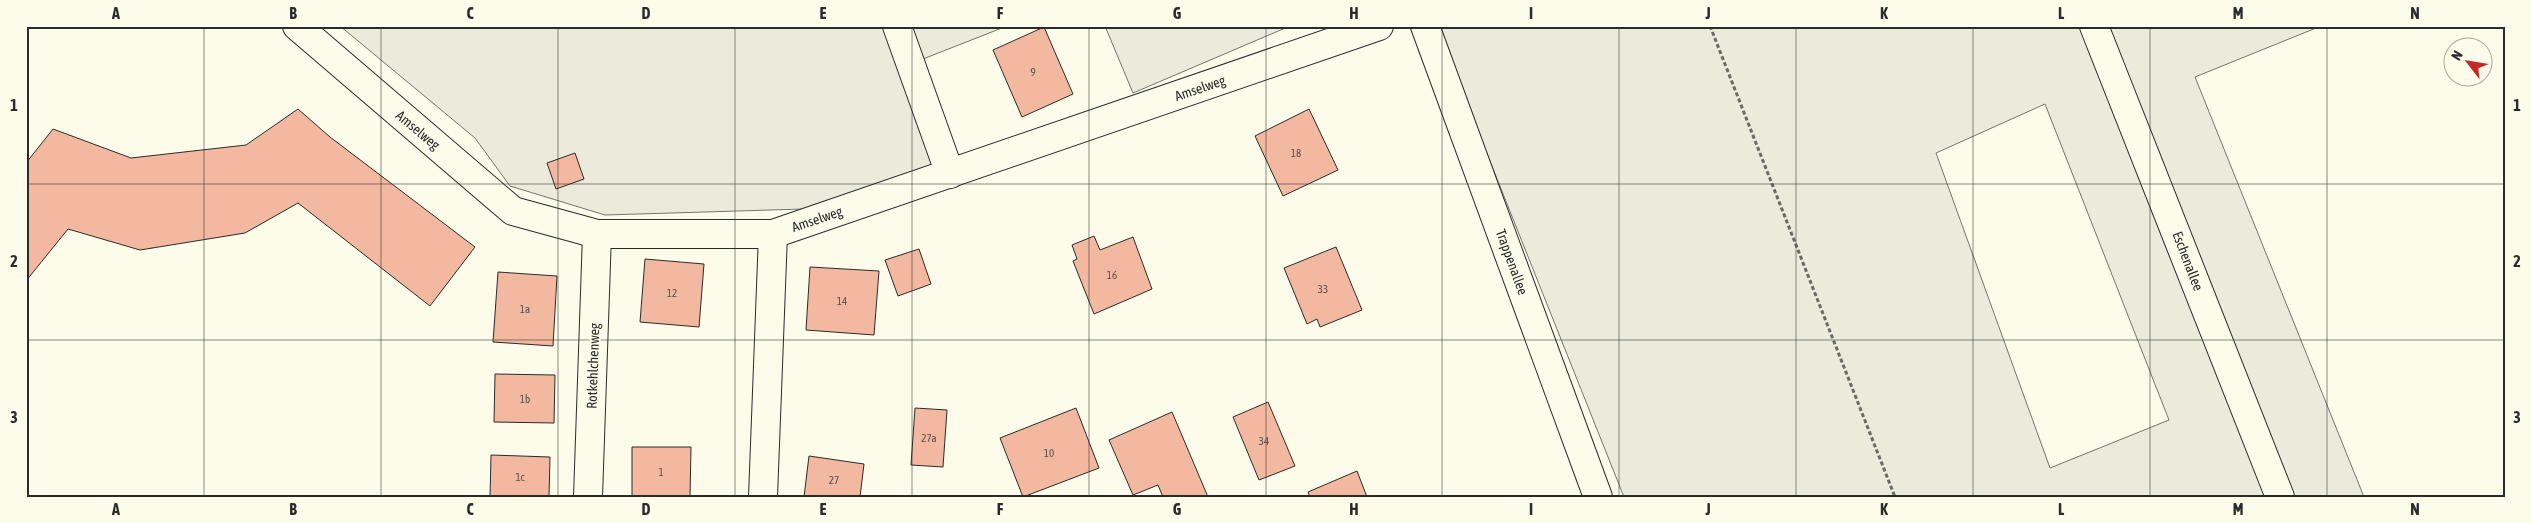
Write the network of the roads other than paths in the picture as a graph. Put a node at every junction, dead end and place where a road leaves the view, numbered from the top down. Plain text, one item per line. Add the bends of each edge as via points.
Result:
1 (296, 26) edge
2 (897, 26) edge
3 (1379, 26) edge
4 (1425, 26) edge
5 (2094, 26) edge
6 (950, 174) junction
7 (598, 234) junction
8 (772, 234) junction
9 (588, 497) edge
10 (763, 497) edge
11 (1598, 497) edge
12 (2280, 497) edge

1 - 7 street, Amselweg via 513,211
2 - 6 street
3 - 6 street, Amselweg
4 - 11 street, Trappenallee
5 - 12 street, Eschenallee
6 - 8 street, Amselweg
7 - 8 street, Amselweg
7 - 9 street, Rotkehlchenweg
8 - 10 street

